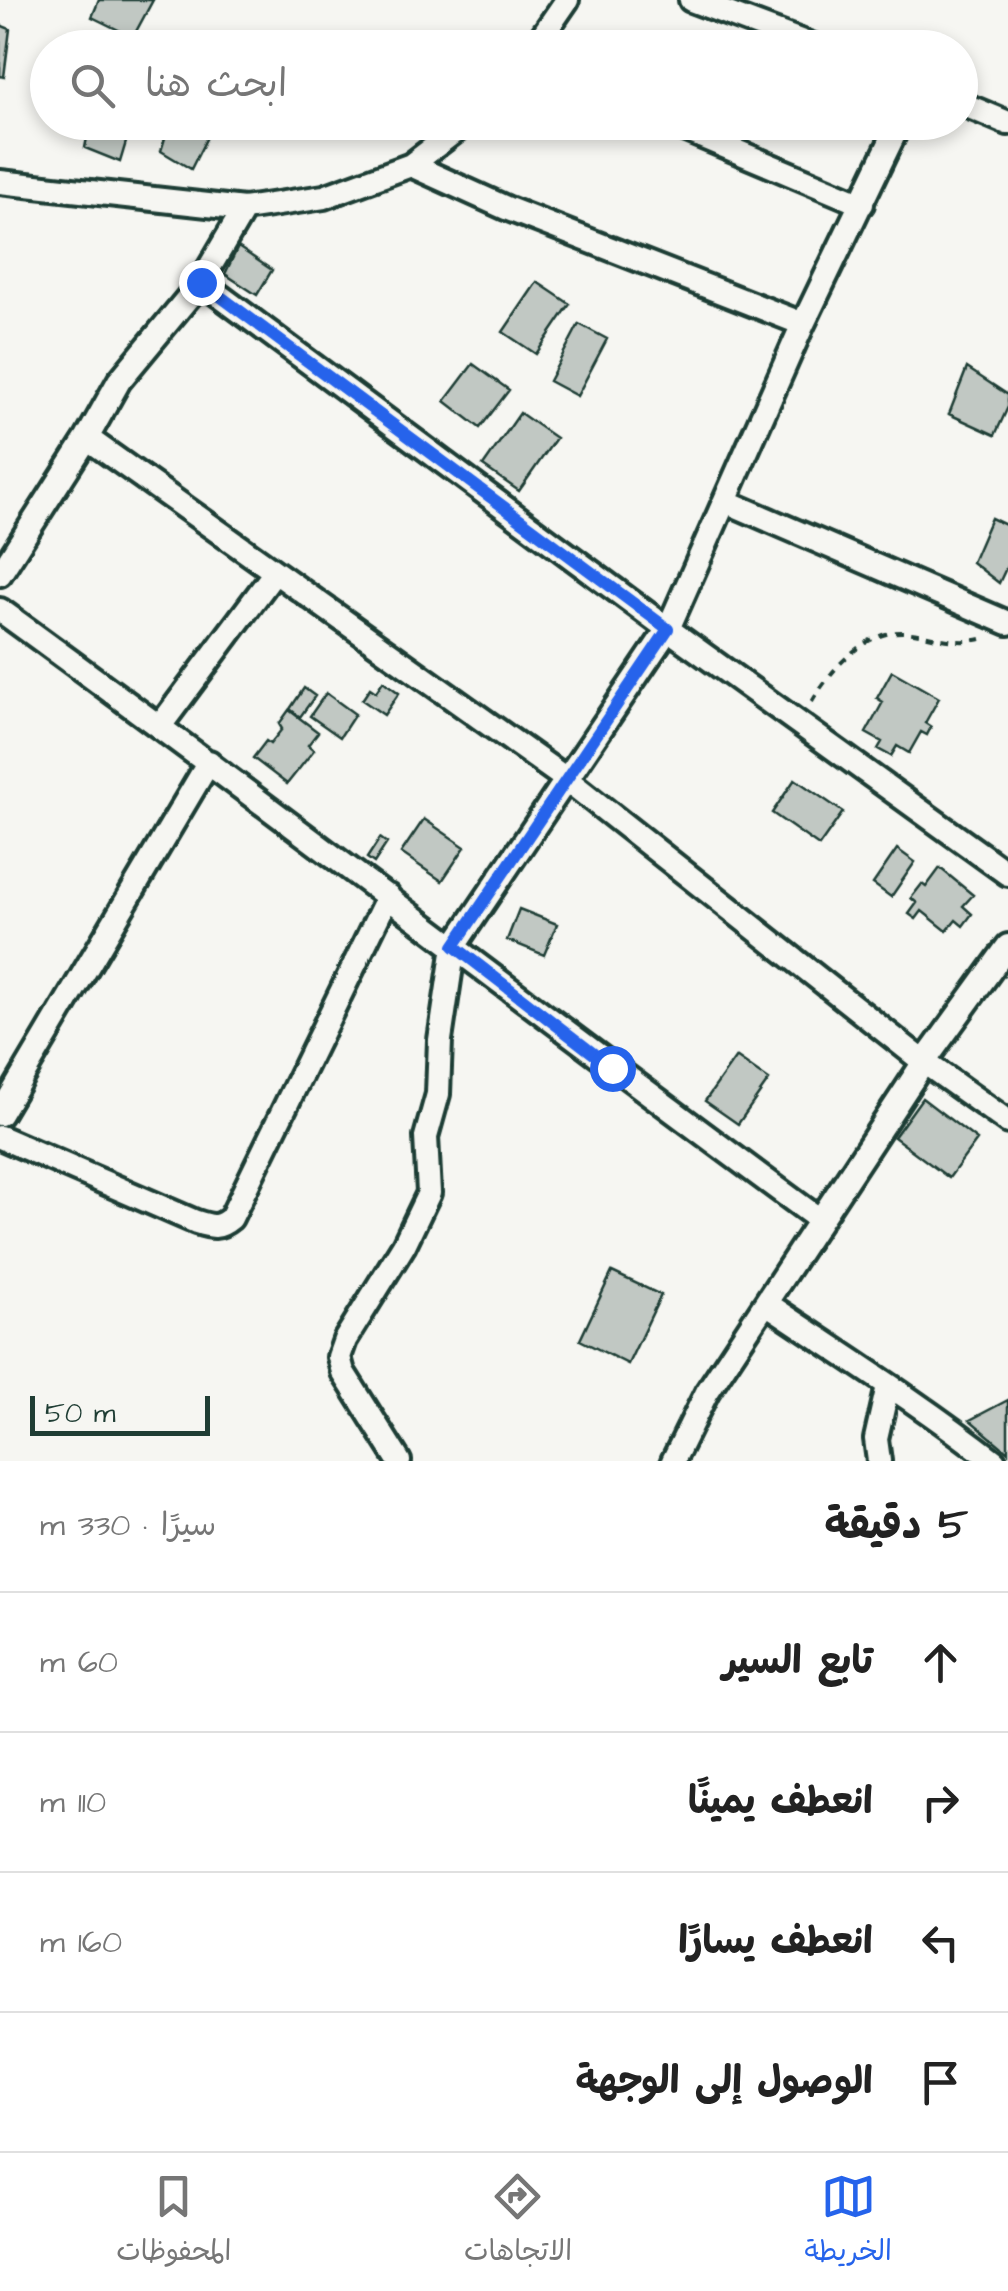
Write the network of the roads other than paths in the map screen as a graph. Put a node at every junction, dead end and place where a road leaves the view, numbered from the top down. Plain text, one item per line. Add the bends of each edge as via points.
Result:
1 (566, 0) edge
2 (692, 0) edge
3 (546, 30) edge
4 (771, 30) edge
5 (978, 110) edge
6 (1008, 123) edge
7 (444, 140) edge
8 (710, 140) edge
9 (892, 140) edge
10 (411, 165) junction
11 (0, 182) edge
12 (862, 204) junction
13 (244, 209) junction
14 (201, 282) junction
15 (804, 324) junction
16 (87, 438) junction
17 (725, 501) junction
18 (0, 574) edge
19 (272, 576) dead end
20 (0, 610) edge
21 (1005, 621) edge
22 (668, 629) junction
23 (160, 726) junction
24 (209, 762) junction
25 (566, 778) junction
26 (1008, 874) edge
27 (388, 896) junction
28 (454, 946) junction
29 (1008, 946) edge
30 (924, 1062) junction
31 (0, 1114) edge
32 (1008, 1122) edge
33 (0, 1138) edge
34 (820, 1220) junction
35 (766, 1303) junction
36 (888, 1386) junction
37 (399, 1461) edge
38 (673, 1461) edge
39 (878, 1461) edge
40 (994, 1461) edge

1 - 3 street
2 - 4 street
5 - 6 street
7 - 10 street
8 - 12 street
9 - 12 street
10 - 13 street via 324,197
10 - 15 street
11 - 13 street
12 - 15 street
13 - 14 street
14 - 16 street via 119,380
14 - 22 street
15 - 17 street
16 - 18 street
16 - 25 street
17 - 21 street
17 - 22 street
19 - 23 street
20 - 23 street
22 - 25 street
22 - 26 street
23 - 24 street
24 - 27 street
24 - 31 street
25 - 28 street
25 - 30 street
27 - 28 street
27 - 33 street via 222,1226 196,1222
28 - 34 street
28 - 37 street via 438,1094 426,1138 429,1194 339,1357
29 - 30 street
30 - 32 street
30 - 34 street
34 - 35 street
35 - 36 street
35 - 38 street
36 - 39 street
36 - 40 street

